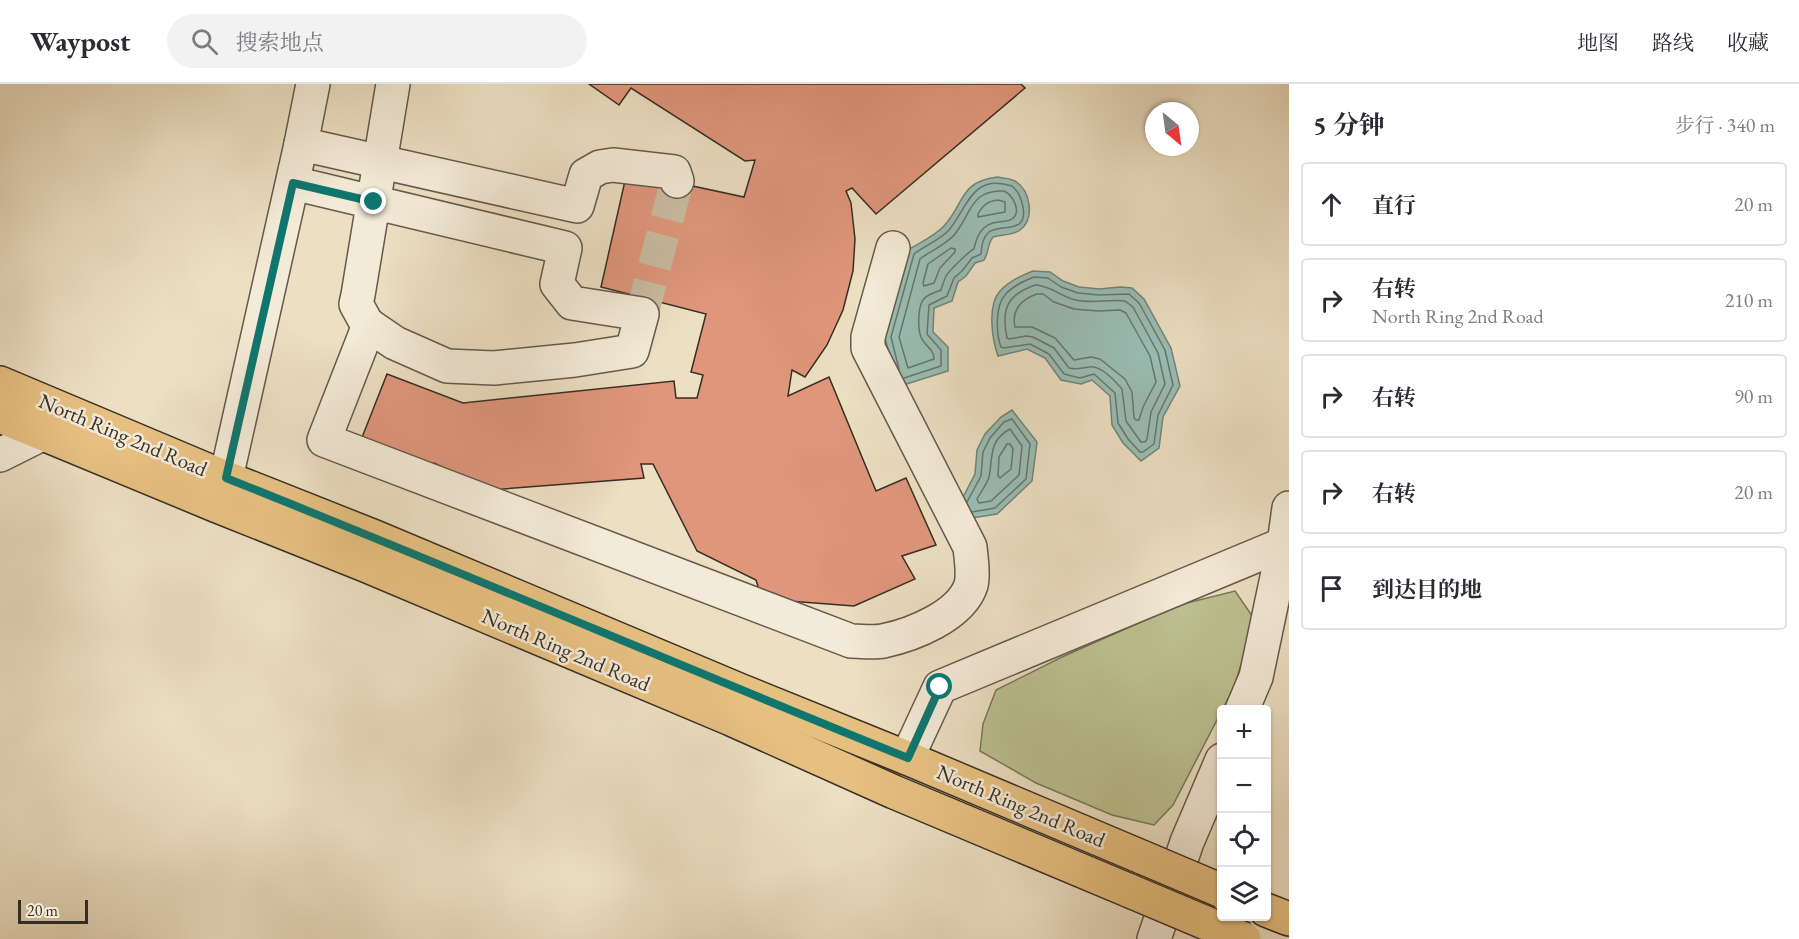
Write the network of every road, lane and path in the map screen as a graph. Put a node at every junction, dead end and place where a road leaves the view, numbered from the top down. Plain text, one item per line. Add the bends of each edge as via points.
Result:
1 (313, 84) edge
2 (393, 84) edge
3 (302, 144) junction
4 (380, 162) junction
5 (677, 181) dead end
6 (293, 183) junction
7 (374, 202) junction
8 (577, 206) junction
9 (565, 248) junction
10 (893, 248) dead end
11 (369, 325) junction
12 (0, 383) edge
13 (0, 416) edge
14 (42, 434) junction
15 (0, 454) edge
16 (226, 478) junction
17 (1289, 508) edge
18 (1284, 544) junction
19 (1244, 705) edge
20 (908, 758) junction
21 (1217, 770) edge
22 (1217, 889) edge
23 (1271, 912) edge
24 (1289, 919) edge
25 (1154, 939) edge
26 (1244, 939) edge

1 - 3 street
2 - 4 street
3 - 4 street
3 - 6 street
4 - 7 street
4 - 8 street
5 - 8 street via 674,172 600,167 586,175
6 - 7 street
6 - 16 street
7 - 9 street
7 - 11 street via 356,304
8 - 9 street
9 - 11 street via 557,284 572,303 642,314 632,351 494,368 447,366 395,343
10 - 11 street via 867,337 868,348 970,547 972,565 971,584 963,600 921,630 881,641 851,641 324,440
12 - 16 main road, North Ring 2nd Road
13 - 14 main road, North Ring 2nd Road
14 - 15 street
14 - 26 main road, North Ring 2nd Road, bridge via 365,565
16 - 20 main road, North Ring 2nd Road
17 - 18 street
18 - 19 street via 1256,678
18 - 20 street via 940,687
20 - 22 main road, North Ring 2nd Road, bridge
21 - 25 street
23 - 24 main road

